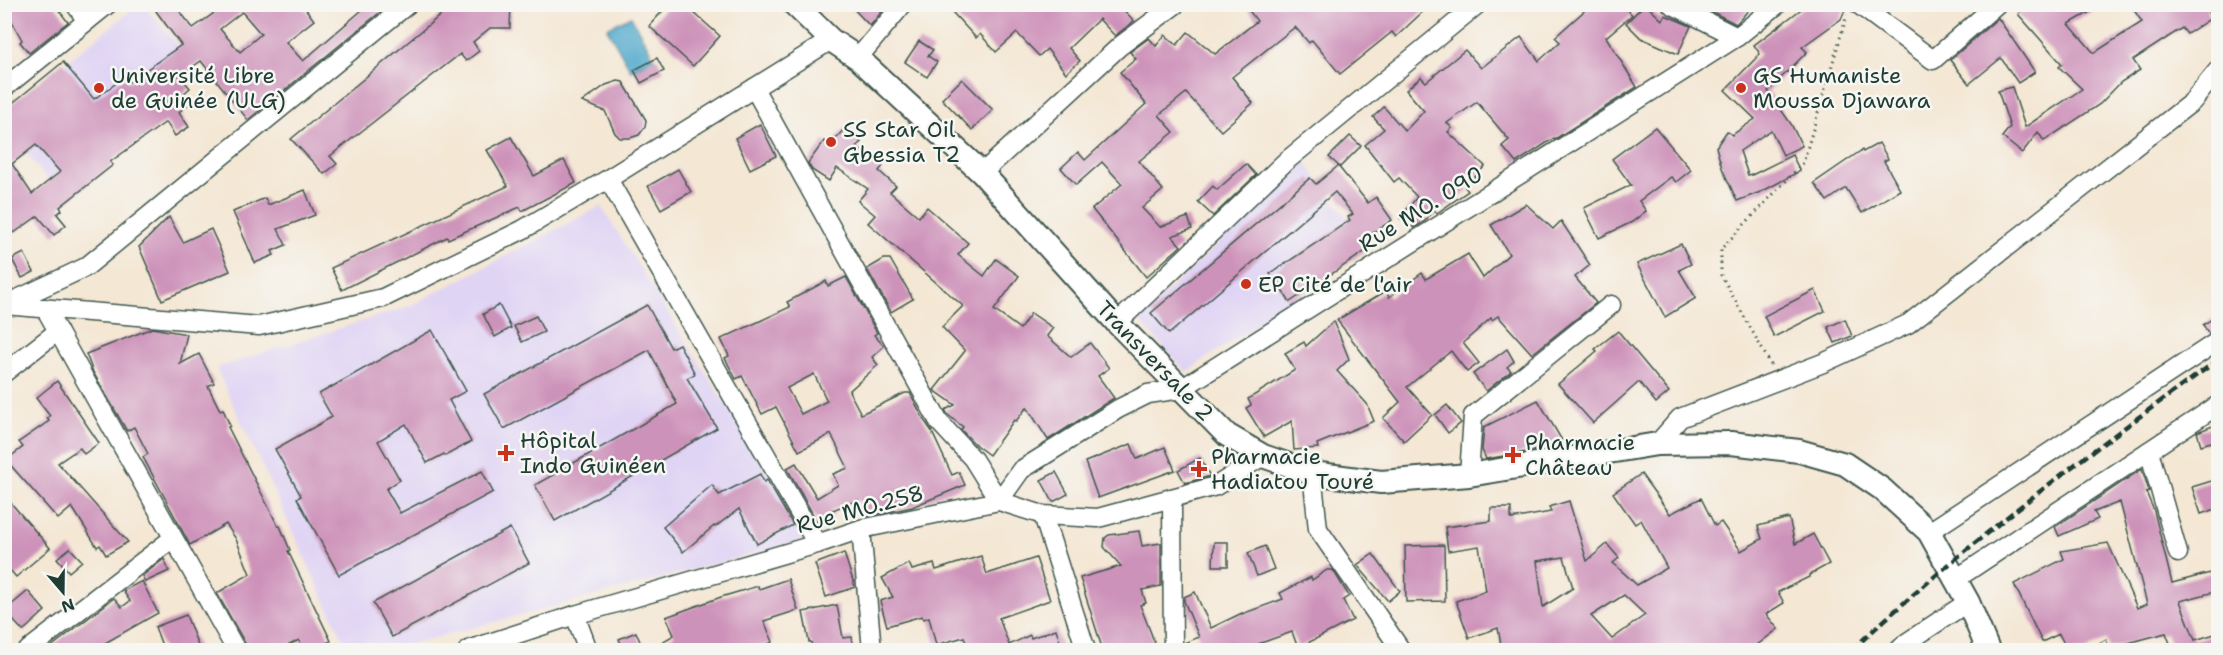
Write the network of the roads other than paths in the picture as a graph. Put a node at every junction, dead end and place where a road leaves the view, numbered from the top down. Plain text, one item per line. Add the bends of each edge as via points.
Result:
1 (75, 4) edge
2 (108, 4) edge
3 (408, 4) edge
4 (794, 4) edge
5 (903, 4) edge
6 (1176, 4) edge
7 (1478, 4) edge
8 (1778, 4) edge
9 (1858, 4) edge
10 (1997, 4) edge
11 (1680, 7) edge
12 (87, 21) junction
13 (1737, 37) junction
14 (831, 40) junction
15 (858, 58) junction
16 (2218, 70) edge
17 (4, 88) edge
18 (754, 88) junction
19 (982, 173) junction
20 (608, 179) junction
21 (5, 304) edge
22 (1611, 305) dead end
23 (45, 308) junction
24 (1117, 323) junction
25 (58, 331) junction
26 (2218, 341) edge
27 (4, 373) edge
28 (1180, 389) junction
29 (2218, 406) edge
30 (1657, 444) junction
31 (2149, 452) junction
32 (1263, 456) junction
33 (1312, 473) junction
34 (1469, 475) junction
35 (1172, 498) junction
36 (999, 501) junction
37 (1043, 515) junction
38 (861, 529) junction
39 (1929, 532) junction
40 (173, 538) junction
41 (817, 544) junction
42 (2178, 553) dead end
43 (1956, 579) junction
44 (1968, 602) junction
45 (575, 615) junction
46 (28, 651) edge
47 (236, 651) edge
48 (468, 651) edge
49 (588, 651) edge
50 (872, 651) edge
51 (1086, 651) edge
52 (1173, 651) edge
53 (1401, 651) edge
54 (1899, 651) edge
55 (1988, 651) edge

1 - 12 street
2 - 12 street
3 - 21 street via 86,267
4 - 14 main road, Transversale 2
5 - 15 street
6 - 19 street via 1120,46
7 - 24 street via 1285,162
8 - 13 street, Rue MO. 090
9 - 10 street via 1933,60
11 - 13 street
12 - 17 street
13 - 28 street, Rue MO. 090
14 - 15 main road, Transversale 2
14 - 18 street
15 - 19 main road, Transversale 2
16 - 30 street via 2192,102 1908,324 1823,363 1680,418
18 - 20 street
18 - 36 street via 939,422 973,459
19 - 24 main road, Transversale 2
20 - 23 street via 522,230 383,298 259,326
20 - 41 street
21 - 23 street
22 - 34 street via 1473,416
23 - 25 street
24 - 28 main road, Transversale 2
25 - 27 street
25 - 40 street
26 - 39 street
28 - 32 main road, Transversale 2 via 1227,435
28 - 36 street, Rue MO. 090 via 1148,394 1118,409 1021,470
29 - 31 street
30 - 34 main road, Transversale 2
30 - 39 main road, Transversale 2 via 1731,443 1800,451 1845,464 1882,489
31 - 42 street
31 - 43 street
32 - 33 main road, Transversale 2
32 - 35 street, Rue MO.258 via 1216,486
33 - 34 main road, Transversale 2 via 1381,482
33 - 53 street via 1318,529
35 - 37 street, Rue MO.258 via 1098,518
35 - 52 street
36 - 37 street, Rue MO.258
36 - 38 street, Rue MO.258
37 - 51 street
38 - 41 street, Rue MO.258
38 - 50 street
39 - 43 main road, Transversale 2
40 - 46 street
40 - 47 street
41 - 45 street, Rue MO.258
43 - 44 main road, Transversale 2
44 - 54 street
44 - 55 main road, Transversale 2
45 - 48 street, Rue MO.258
45 - 49 street

